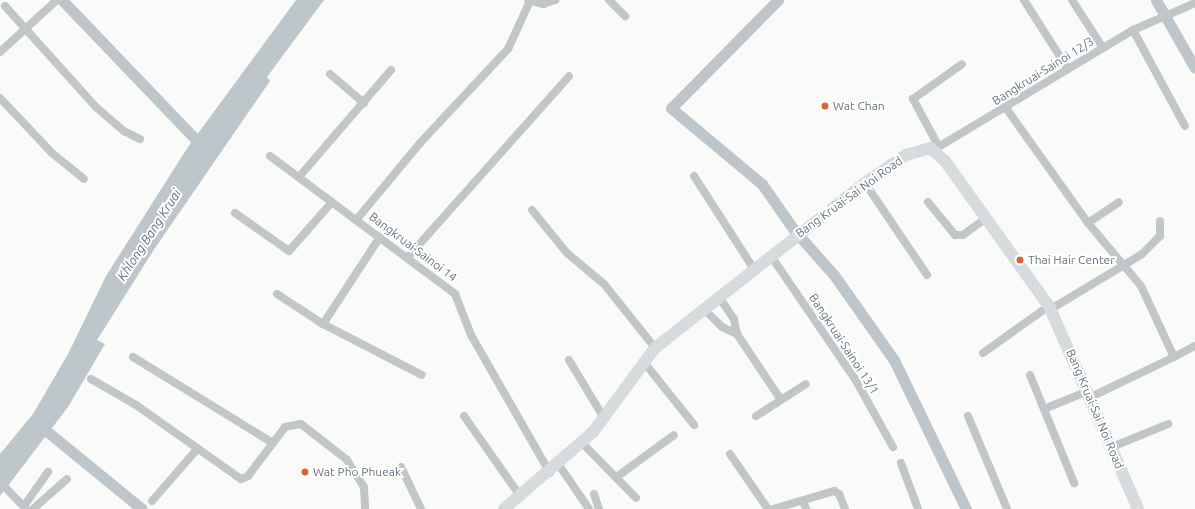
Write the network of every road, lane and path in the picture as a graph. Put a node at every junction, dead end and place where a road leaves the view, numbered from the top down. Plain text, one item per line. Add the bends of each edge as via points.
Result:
1 (56, 0) edge
2 (529, 0) edge
3 (555, 0) edge
4 (609, 0) edge
5 (1024, 0) edge
6 (1072, 0) edge
7 (1191, 2) edge
8 (5, 6) dead end
9 (625, 16) dead end
10 (25, 29) junction
11 (1133, 30) junction
12 (1103, 48) junction
13 (0, 52) edge
14 (962, 64) dead end
15 (1068, 69) junction
16 (391, 70) dead end
17 (330, 74) dead end
18 (569, 76) dead end
19 (0, 98) edge
20 (364, 103) junction
21 (1006, 108) junction
22 (1185, 126) dead end
23 (140, 139) dead end
24 (937, 148) junction
25 (270, 156) dead end
26 (694, 176) dead end
27 (299, 177) junction
28 (84, 179) dead end
29 (865, 183) junction
30 (332, 202) junction
31 (928, 202) dead end
32 (1119, 202) dead end
33 (532, 210) dead end
34 (235, 213) dead end
35 (357, 219) junction
36 (985, 219) junction
37 (1160, 221) dead end
38 (1088, 223) junction
39 (380, 237) junction
40 (408, 256) junction
41 (771, 256) junction
42 (1126, 265) junction
43 (754, 269) junction
44 (927, 275) dead end
45 (277, 294) dead end
46 (719, 297) junction
47 (1050, 308) junction
48 (704, 309) junction
49 (323, 324) junction
50 (737, 334) junction
51 (1195, 346) edge
52 (655, 348) junction
53 (983, 353) dead end
54 (133, 357) dead end
55 (1174, 357) junction
56 (569, 360) dead end
57 (643, 361) junction
58 (422, 375) dead end
59 (1030, 375) dead end
60 (91, 379) dead end
61 (806, 384) dead end
62 (1090, 394) junction
63 (781, 400) junction
64 (1044, 410) junction
65 (464, 416) dead end
66 (756, 416) dead end
67 (968, 416) dead end
68 (604, 418) junction
69 (1168, 424) dead end
70 (694, 425) dead end
71 (674, 435) dead end
72 (272, 443) junction
73 (582, 443) junction
74 (893, 447) dead end
75 (1112, 447) junction
76 (198, 448) junction
77 (730, 454) dead end
78 (901, 462) dead end
79 (401, 467) dead end
80 (554, 469) junction
81 (48, 472) dead end
82 (618, 476) junction
83 (67, 479) dead end
84 (0, 482) edge
85 (1074, 483) dead end
86 (594, 494) dead end
87 (521, 497) junction
88 (636, 498) dead end
89 (152, 501) dead end
90 (804, 505) edge
91 (25, 507) edge
92 (34, 509) edge
93 (365, 509) edge
94 (421, 509) edge
95 (504, 509) edge
96 (589, 509) edge
97 (599, 509) edge
98 (768, 509) edge
99 (774, 509) edge
100 (845, 509) edge
101 (918, 509) edge
102 (1007, 509) edge
103 (1138, 509) edge

1 - 10 street
2 - 3 street via 543,4
2 - 35 street via 508,49
4 - 9 street
5 - 15 street
6 - 12 street
7 - 11 street, Bangkruai-Sainoi 12/3
8 - 10 street
10 - 13 street
10 - 23 street via 96,107 124,131
11 - 12 street, Bangkruai-Sainoi 12/3
11 - 22 street
12 - 15 street, Bangkruai-Sainoi 12/3
14 - 24 street via 913,99
15 - 21 street, Bangkruai-Sainoi 12/3
16 - 20 street
17 - 20 street
18 - 40 street
19 - 28 street via 52,153
20 - 27 street
21 - 24 street, Bangkruai-Sainoi 12/3
21 - 38 street
24 - 29 main road, Bang Kruai-Sai Noi Road via 924,148 906,155
24 - 36 main road, Bang Kruai-Sai Noi Road
25 - 27 street, Bangkruai-Sainoi 14
26 - 43 street
27 - 30 street, Bangkruai-Sainoi 14
29 - 41 main road, Bang Kruai-Sai Noi Road
29 - 44 street
30 - 34 street via 289,250 283,250
30 - 35 street, Bangkruai-Sainoi 14
31 - 36 street via 955,235 963,235
32 - 38 street
33 - 52 street via 567,253 596,275
35 - 39 street, Bangkruai-Sainoi 14
36 - 47 main road, Bang Kruai-Sai Noi Road
37 - 42 street via 1157,240
38 - 42 street via 1115,258
39 - 40 street, Bangkruai-Sainoi 14
39 - 49 street
40 - 80 street, Bangkruai-Sainoi 14 via 455,294 471,335
41 - 43 main road, Bang Kruai-Sai Noi Road
41 - 74 street, Bangkruai-Sainoi 13/1 via 855,379
42 - 47 street
42 - 55 street via 1142,286
43 - 46 main road, Bang Kruai-Sai Noi Road
45 - 49 street
46 - 48 main road, Bang Kruai-Sai Noi Road
46 - 50 street via 734,319
47 - 53 street
47 - 62 main road, Bang Kruai-Sai Noi Road
48 - 50 street via 722,327
48 - 52 main road, Bang Kruai-Sai Noi Road
49 - 58 street
50 - 63 street
51 - 55 street
52 - 57 main road, Bang Kruai-Sai Noi Road
54 - 72 street
55 - 62 street
56 - 68 street
57 - 68 main road, Bang Kruai-Sai Noi Road
57 - 70 street
59 - 64 street
60 - 76 street
61 - 63 street
62 - 64 street
62 - 75 main road, Bang Kruai-Sai Noi Road
63 - 66 street
64 - 85 street
65 - 87 street
67 - 102 street
68 - 73 main road, Bang Kruai-Sai Noi Road
69 - 75 street
71 - 82 street
72 - 76 street via 244,479
72 - 93 street via 285,427 295,423 321,438 347,460 360,480
73 - 80 main road, Bang Kruai-Sai Noi Road
73 - 82 street
75 - 103 main road, Bang Kruai-Sai Noi Road
76 - 89 street
77 - 98 street
78 - 101 street
79 - 94 street
80 - 87 main road, Bang Kruai-Sai Noi Road
80 - 96 street, Bangkruai-Sainoi 14
81 - 91 street
82 - 88 street
83 - 92 street
84 - 91 street via 12,491
86 - 97 street
87 - 95 main road, Bang Kruai-Sai Noi Road
90 - 99 street
90 - 100 street via 837,492

